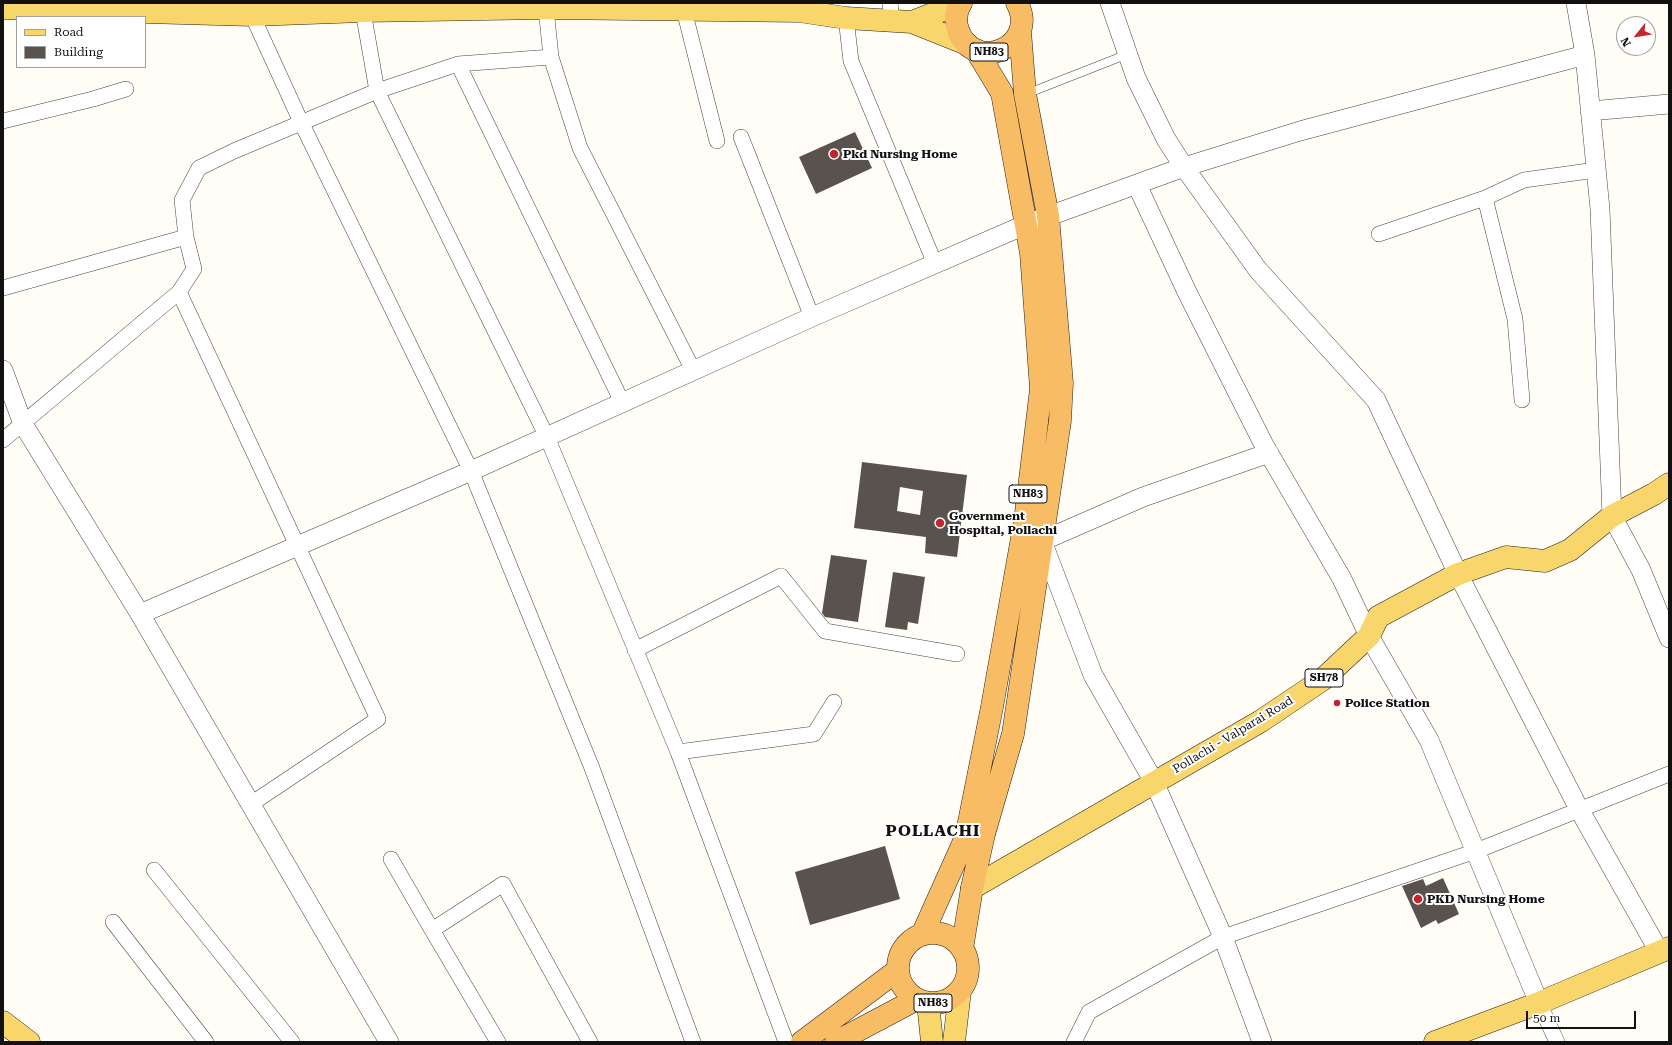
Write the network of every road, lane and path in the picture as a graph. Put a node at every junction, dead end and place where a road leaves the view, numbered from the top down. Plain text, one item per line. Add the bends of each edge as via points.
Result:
1 (961, 3) edge
2 (1017, 3) edge
3 (1110, 3) edge
4 (1576, 3) edge
5 (662, 6) edge
6 (334, 7) edge
7 (555, 7) edge
8 (3, 8) edge
9 (684, 10) junction
10 (363, 11) junction
11 (252, 15) junction
12 (898, 15) edge
13 (846, 18) junction
14 (1020, 31) junction
15 (971, 47) junction
16 (1128, 54) junction
17 (1585, 55) junction
18 (551, 57) junction
19 (458, 64) junction
20 (126, 88) dead end
21 (377, 91) junction
22 (1025, 94) junction
23 (1669, 104) edge
24 (1590, 111) junction
25 (3, 121) edge
26 (302, 122) junction
27 (741, 137) dead end
28 (717, 141) dead end
29 (1184, 167) junction
30 (1596, 170) junction
31 (1137, 186) junction
32 (1485, 198) junction
33 (1048, 216) junction
34 (1027, 224) junction
35 (1379, 234) dead end
36 (186, 237) junction
37 (934, 264) junction
38 (3, 288) edge
39 (179, 292) junction
40 (812, 317) junction
41 (3, 370) edge
42 (693, 370) junction
43 (1522, 400) dead end
44 (622, 402) junction
45 (23, 424) junction
46 (547, 437) junction
47 (3, 440) edge
48 (1269, 453) junction
49 (471, 471) junction
50 (1669, 484) edge
51 (1612, 516) junction
52 (1042, 541) junction
53 (297, 546) junction
54 (1458, 574) junction
55 (140, 614) junction
56 (1369, 636) junction
57 (1669, 638) edge
58 (635, 650) junction
59 (957, 654) dead end
60 (834, 702) dead end
61 (678, 752) junction
62 (1669, 774) edge
63 (1154, 782) junction
64 (251, 804) junction
65 (1579, 809) junction
66 (1476, 852) junction
67 (391, 859) dead end
68 (154, 870) dead end
69 (972, 888) junction
70 (113, 922) dead end
71 (432, 930) junction
72 (922, 935) junction
73 (1222, 937) junction
74 (962, 948) junction
75 (1664, 950) edge
76 (898, 970) junction
77 (960, 991) junction
78 (922, 1001) junction
79 (1539, 1004) junction
80 (3, 1022) edge
81 (29, 1042) edge
82 (206, 1042) edge
83 (292, 1042) edge
84 (389, 1042) edge
85 (498, 1042) edge
86 (590, 1042) edge
87 (693, 1042) edge
88 (786, 1042) edge
89 (802, 1042) edge
90 (836, 1042) edge
91 (932, 1042) edge
92 (954, 1042) edge
93 (1074, 1042) edge
94 (1262, 1042) edge
95 (1435, 1042) edge
96 (1557, 1042) edge

1 - 12 main road
1 - 15 highway, NH83 via 956,15 957,26 960,36
2 - 14 highway, NH83 via 1021,9
3 - 16 street
4 - 17 street
5 - 7 main road
5 - 9 main road
6 - 10 main road
6 - 11 main road
7 - 10 main road
7 - 18 street
8 - 11 main road
9 - 13 main road via 799,11
9 - 28 street
10 - 21 street
11 - 26 street
12 - 13 main road
12 - 15 main road
13 - 37 street via 851,61
14 - 15 highway, NH83 via 1015,41 997,52 986,53
14 - 22 highway, NH83
15 - 34 highway, NH83 via 1002,93
16 - 22 lane
16 - 29 street via 1136,78 1166,139
17 - 24 street
17 - 29 street via 1300,131
18 - 19 street
18 - 42 street via 580,148
19 - 21 street
19 - 44 street
20 - 25 street via 93,99
21 - 26 street
21 - 46 street
22 - 33 highway, NH83
23 - 24 street
24 - 30 street
26 - 36 street via 199,168 182,200
26 - 49 street
27 - 40 street
29 - 31 street
29 - 54 street via 1258,270 1376,400
30 - 32 street via 1524,180
30 - 51 street via 1600,209
31 - 33 street
31 - 48 street via 1187,292
32 - 35 street
32 - 43 street via 1516,319
33 - 34 street
33 - 52 highway, NH83 via 1062,383 1060,421
34 - 37 street
34 - 72 highway, NH83 via 1041,389 1025,521 966,837
36 - 38 street
36 - 39 street via 194,269
37 - 40 street
39 - 45 street
39 - 53 street
40 - 42 street
41 - 45 street
42 - 44 street
44 - 46 street
45 - 47 street
45 - 55 street
46 - 49 street
46 - 58 street
48 - 52 street via 1143,497
48 - 56 street via 1342,579
49 - 53 street
49 - 87 street via 592,768
50 - 51 main road, Pollachi - Valparai Road / SH78
51 - 54 main road, Pollachi - Valparai Road / SH78 via 1570,550 1545,561 1506,557
51 - 57 street via 1641,570
52 - 63 street via 1093,675
52 - 69 highway, NH83 via 1013,734 984,834
53 - 55 street
53 - 64 street via 378,720
54 - 56 main road, Pollachi - Valparai Road / SH78 via 1378,617
54 - 65 street
55 - 64 street
56 - 63 main road, Pollachi - Valparai Road / SH78 via 1316,684 1261,721
56 - 66 street via 1429,740
58 - 59 street via 781,576 825,631
58 - 61 street
60 - 61 street via 814,734
61 - 88 street
62 - 65 street
63 - 69 main road, Pollachi - Valparai Road / SH78
63 - 73 street
64 - 84 street
65 - 66 street
65 - 75 street
66 - 73 street
66 - 79 street
67 - 71 street
68 - 83 street
69 - 74 highway, NH83
70 - 82 street
71 - 85 street
71 - 86 street via 503,884
72 - 74 highway via 944,935
72 - 76 highway via 904,948
73 - 93 street via 1089,1012
73 - 94 street
74 - 77 highway, NH83 via 968,970 966,981
75 - 79 main road
76 - 78 highway, NH83 via 908,992
76 - 89 highway
77 - 78 highway, NH83 via 940,1003
77 - 92 main road
78 - 90 highway, NH83
78 - 91 main road
79 - 95 main road
79 - 96 street
80 - 81 main road

